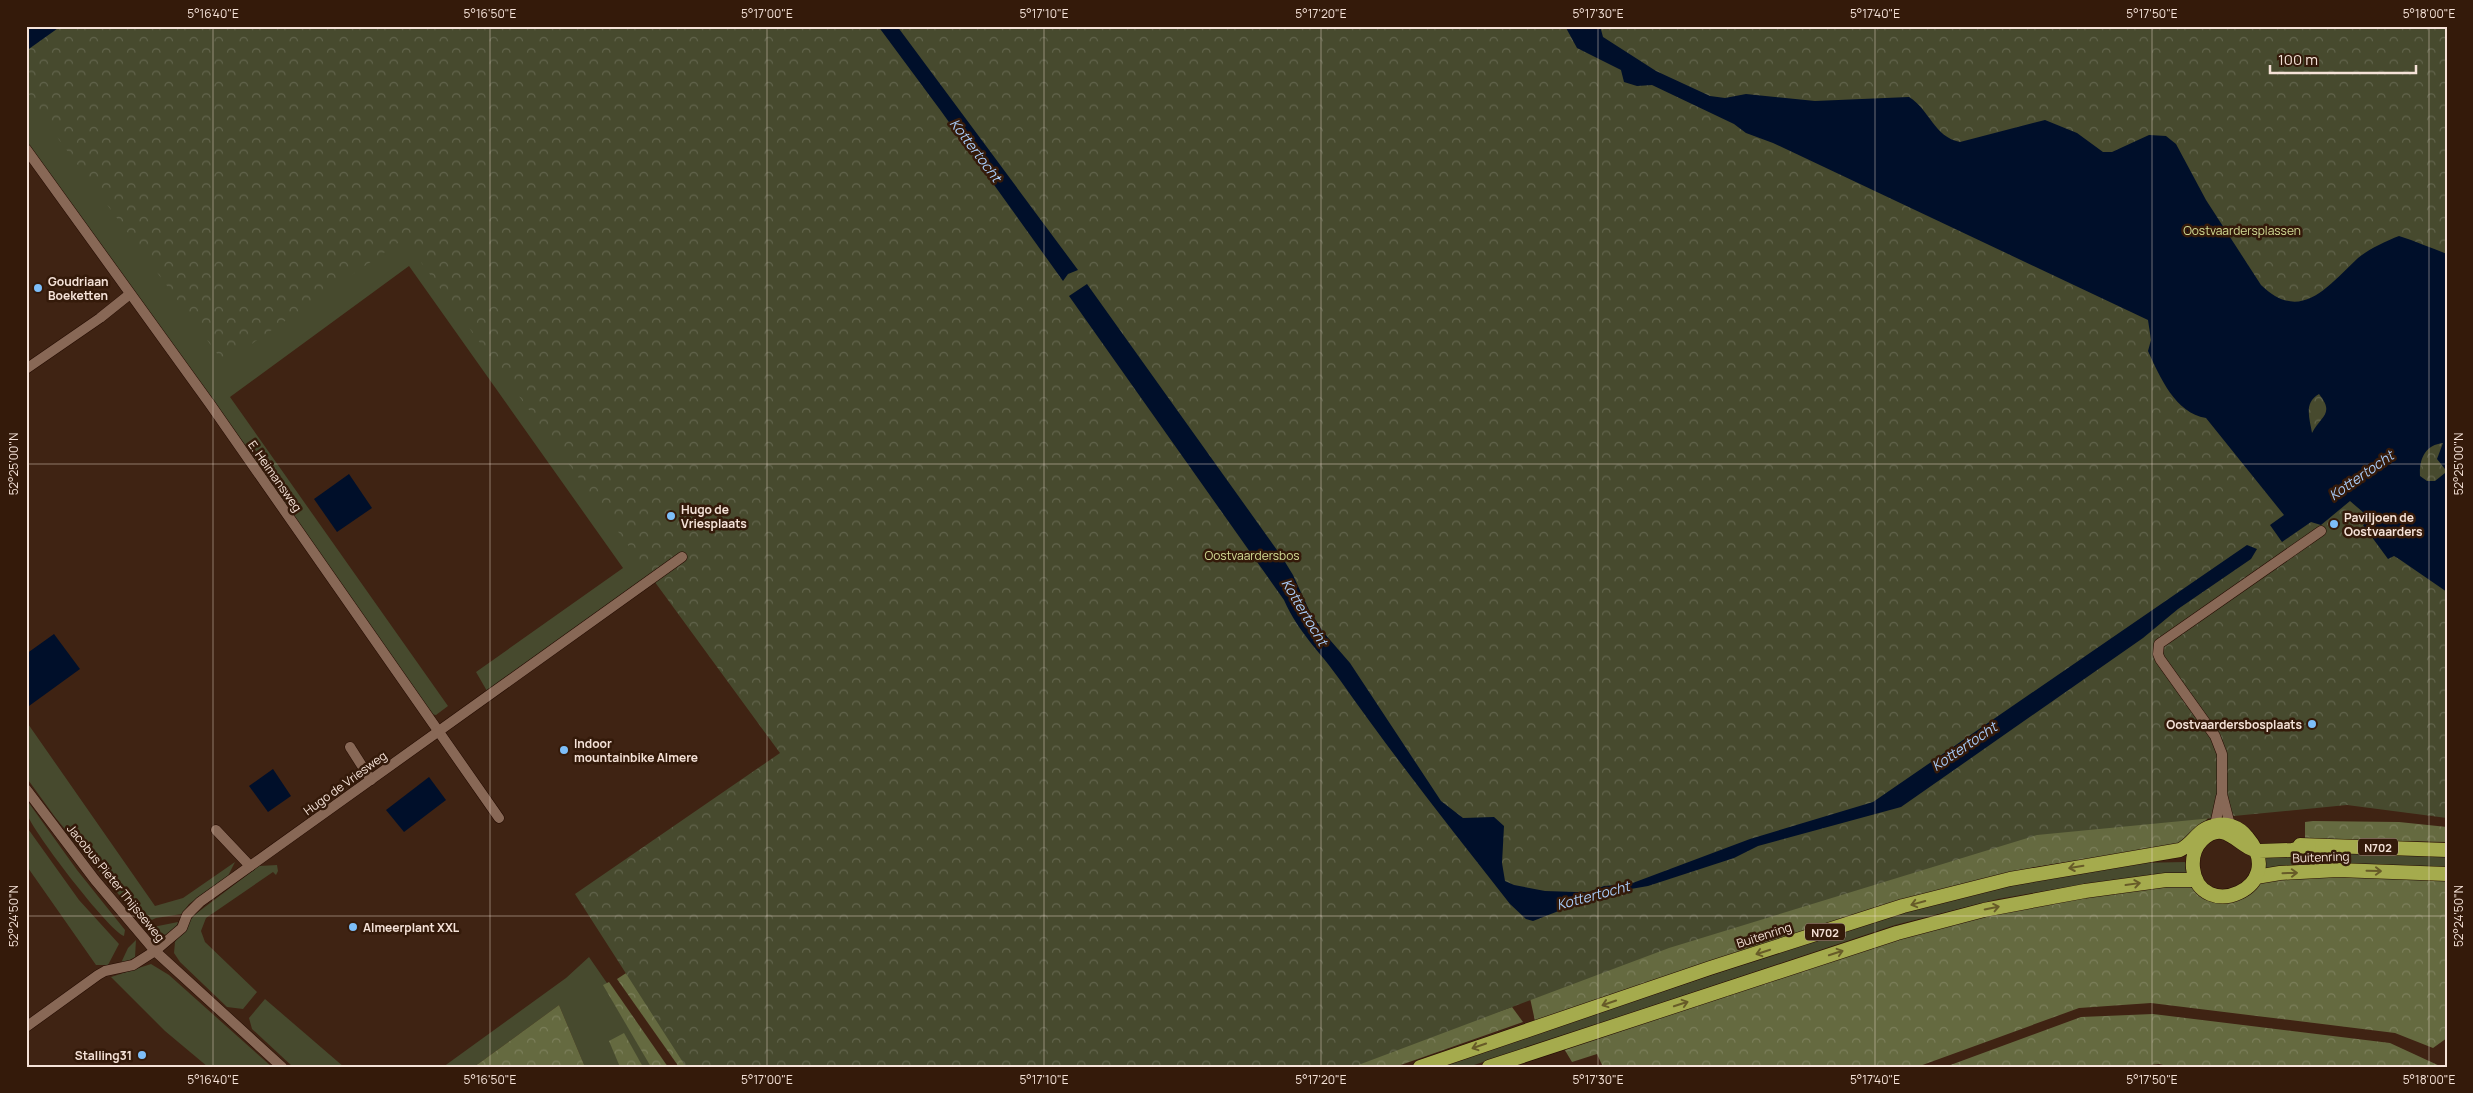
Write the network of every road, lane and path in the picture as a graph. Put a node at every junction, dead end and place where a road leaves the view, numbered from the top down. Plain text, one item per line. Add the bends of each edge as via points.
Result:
1 (26, 149) edge
2 (130, 294) junction
3 (26, 369) edge
4 (2321, 531) dead end
5 (682, 557) dead end
6 (438, 732) junction
7 (350, 746) dead end
8 (371, 780) junction
9 (26, 789) edge
10 (2222, 794) junction
11 (499, 818) dead end
12 (2230, 826) junction
13 (216, 830) dead end
14 (2213, 830) junction
15 (2194, 846) junction
16 (2253, 846) junction
17 (2447, 850) edge
18 (250, 866) junction
19 (2447, 874) edge
20 (2256, 877) junction
21 (2196, 880) junction
22 (155, 951) junction
23 (26, 1027) edge
24 (282, 1067) edge
25 (1420, 1067) edge
26 (1489, 1067) edge

1 - 2 street, E. Heimansweg
2 - 3 street
2 - 6 street, E. Heimansweg
4 - 10 street via 2159,644 2160,658 2215,736 2222,754
5 - 6 street, Hugo de Vriesweg
6 - 8 street, Hugo de Vriesweg
6 - 11 street, E. Heimansweg
7 - 8 street
8 - 18 street, Hugo de Vriesweg
9 - 22 street, Jacobus Pieter Thijsseweg via 95,880
10 - 12 street
10 - 14 street
12 - 14 highway
12 - 16 highway via 2240,830
13 - 18 street
14 - 15 highway, N702 via 2205,829
14 - 16 highway via 2230,834 2248,848
15 - 21 highway via 2192,866
15 -> 25 highway, Buitenring / N702 via 2182,856 2124,859 2010,879 1903,906
16 - 17 highway, Buitenring / N702 via 2292,850 2309,846
16 - 20 highway via 2258,864
18 - 22 street, Hugo de Vriesweg via 200,902 187,915 182,928
20 -> 19 highway, Buitenring / N702 via 2338,870
20 - 21 highway via 2246,890 2230,897 2208,892
26 -> 21 highway, N702 via 1926,925 1984,910 2085,891 2166,880
22 - 23 street, Hugo de Vriesweg via 133,965 98,975
22 - 24 street, Jacobus Pieter Thijsseweg

